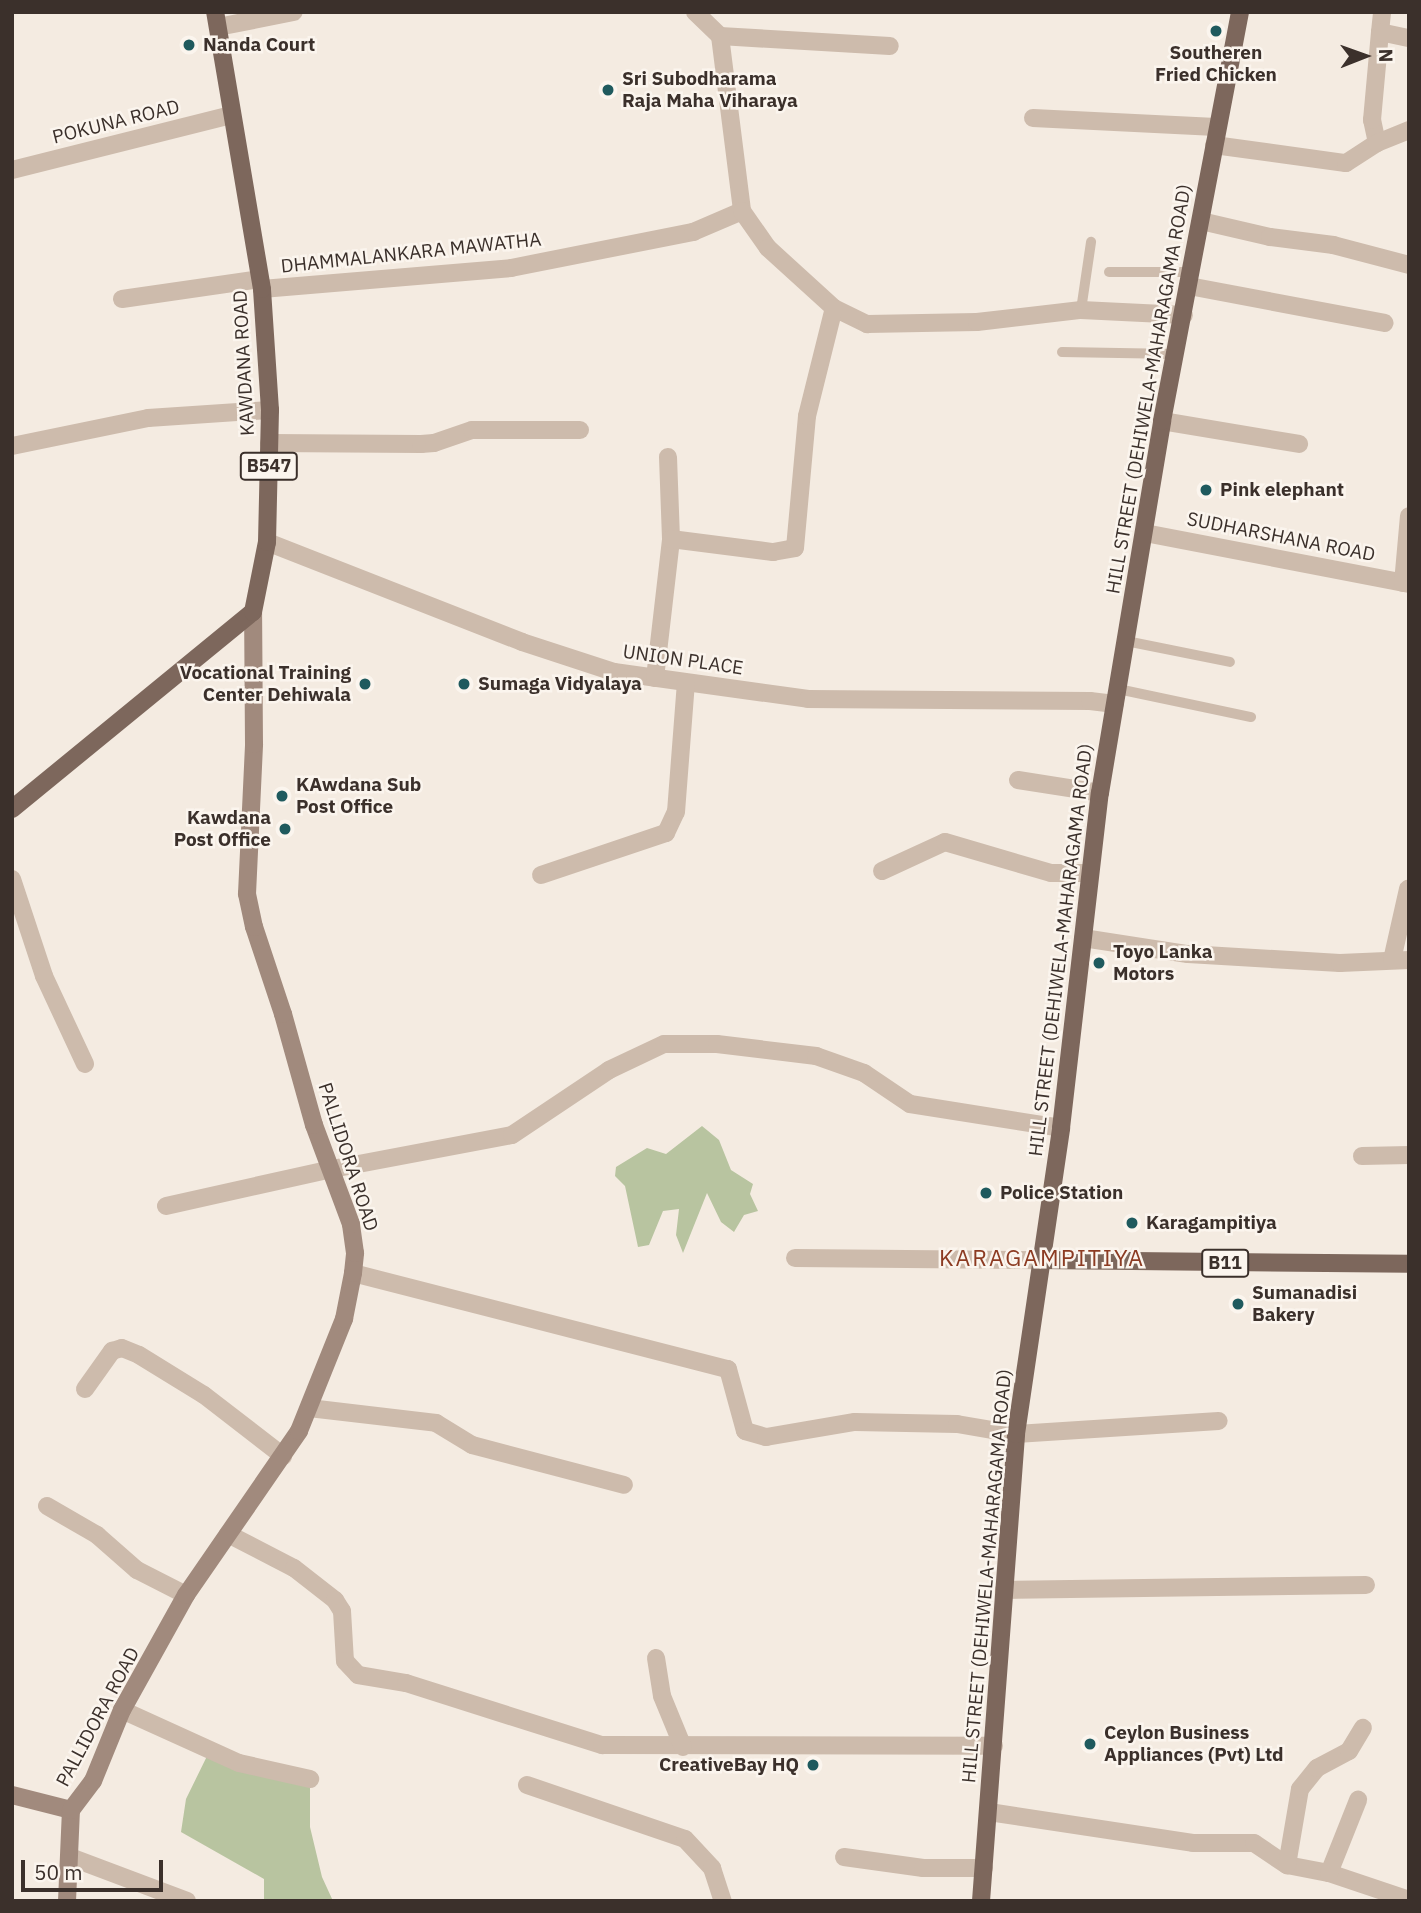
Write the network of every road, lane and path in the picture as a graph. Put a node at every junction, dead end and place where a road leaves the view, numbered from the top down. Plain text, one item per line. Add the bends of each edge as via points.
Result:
1 (294, 12) edge
2 (695, 12) edge
3 (1240, 12) edge
4 (1382, 12) edge
5 (216, 20) edge
6 (1380, 32) junction
7 (720, 36) junction
8 (1409, 38) edge
9 (890, 46) dead end
10 (231, 115) junction
11 (1033, 118) dead end
12 (1409, 130) edge
13 (1215, 136) junction
14 (1377, 143) junction
15 (12, 170) edge
16 (742, 211) junction
17 (1202, 221) junction
18 (1091, 242) dead end
19 (1409, 265) edge
20 (1109, 272) dead end
21 (1190, 279) junction
22 (261, 284) junction
23 (122, 299) dead end
24 (834, 308) junction
25 (1081, 310) junction
26 (1184, 315) junction
27 (1385, 323) dead end
28 (1062, 352) dead end
29 (1176, 354) junction
30 (271, 410) junction
31 (1162, 421) junction
32 (580, 430) dead end
33 (270, 443) junction
34 (1298, 443) dead end
35 (12, 446) edge
36 (668, 457) dead end
37 (1409, 516) edge
38 (1145, 533) junction
39 (671, 539) junction
40 (267, 542) junction
41 (1406, 584) edge
42 (253, 612) junction
43 (1126, 641) junction
44 (1230, 662) dead end
45 (655, 678) junction
46 (686, 682) junction
47 (1116, 696) junction
48 (1251, 718) dead end
49 (1018, 780) dead end
50 (1100, 793) junction
51 (12, 809) edge
52 (882, 871) dead end
53 (1090, 873) junction
54 (541, 875) dead end
55 (12, 879) edge
56 (1408, 888) edge
57 (1083, 938) junction
58 (1400, 960) edge
59 (85, 1064) dead end
60 (1061, 1128) junction
61 (1409, 1155) edge
62 (1362, 1156) dead end
63 (332, 1169) junction
64 (166, 1206) dead end
65 (795, 1258) dead end
66 (1040, 1260) junction
67 (1409, 1264) edge
68 (353, 1273) junction
69 (85, 1389) dead end
70 (309, 1408) junction
71 (1219, 1421) dead end
72 (1016, 1434) junction
73 (284, 1456) junction
74 (624, 1485) dead end
75 (47, 1506) dead end
76 (228, 1534) junction
77 (1366, 1585) dead end
78 (1004, 1590) junction
79 (186, 1595) junction
80 (656, 1658) dead end
81 (122, 1710) junction
82 (1363, 1728) dead end
83 (683, 1746) junction
84 (994, 1746) junction
85 (310, 1779) dead end
86 (527, 1785) dead end
87 (12, 1795) edge
88 (1358, 1800) dead end
89 (71, 1810) junction
90 (989, 1812) junction
91 (70, 1857) junction
92 (845, 1857) dead end
93 (1287, 1865) junction
94 (984, 1868) junction
95 (1328, 1873) junction
96 (1409, 1900) edge
97 (67, 1901) edge
98 (187, 1901) edge
99 (723, 1901) edge
100 (981, 1901) edge

1 - 5 street
2 - 7 street
3 - 13 main road, HILL STREET (DEHIWELA-MAHARAGAMA ROAD)
4 - 6 street
5 - 10 main road, KAWDANA ROAD / B547
6 - 8 street
6 - 14 street via 1372,120
7 - 9 street
7 - 16 street
10 - 15 street, POKUNA ROAD
10 - 22 main road, KAWDANA ROAD / B547
11 - 13 street
12 - 14 street
13 - 14 street via 1346,163
13 - 17 main road, HILL STREET (DEHIWELA-MAHARAGAMA ROAD)
16 - 22 street, DHAMMALANKARA MAWATHA via 693,232 511,268
16 - 24 street via 768,248
17 - 19 street via 1333,245
17 - 21 main road, HILL STREET (DEHIWELA-MAHARAGAMA ROAD)
18 - 25 lane
20 - 21 lane
21 - 26 main road, HILL STREET (DEHIWELA-MAHARAGAMA ROAD)
21 - 27 street
22 - 23 street, DHAMMALANKARA MAWATHA
22 - 30 main road, KAWDANA ROAD / B547
24 - 25 street via 867,324 976,322
24 - 39 street via 807,416 795,548 773,552
25 - 26 street
26 - 29 main road, HILL STREET (DEHIWELA-MAHARAGAMA ROAD)
28 - 29 lane
29 - 31 main road, HILL STREET (DEHIWELA-MAHARAGAMA ROAD)
30 - 33 main road, KAWDANA ROAD / B547
30 - 35 street via 148,418
31 - 34 street
31 - 38 main road, HILL STREET (DEHIWELA-MAHARAGAMA ROAD)
32 - 33 street via 472,430 421,444
33 - 40 main road, KAWDANA ROAD / B547
36 - 39 street
37 - 41 street
38 - 41 street, SUDHARSHANA ROAD
38 - 43 main road, HILL STREET (DEHIWELA-MAHARAGAMA ROAD)
39 - 45 street
40 - 42 main road, KAWDANA ROAD / B547
40 - 45 street, UNION PLACE via 522,642 614,672
42 - 51 main road
42 - 63 street, PALLIDORA ROAD via 254,744 247,894 314,1125
43 - 44 lane
43 - 47 main road, HILL STREET (DEHIWELA-MAHARAGAMA ROAD)
45 - 46 street, UNION PLACE
46 - 47 street, UNION PLACE via 808,699 1090,701
46 - 54 street via 676,812 666,833
47 - 48 lane
47 - 50 main road, HILL STREET (DEHIWELA-MAHARAGAMA ROAD)
49 - 50 street
50 - 53 main road, HILL STREET (DEHIWELA-MAHARAGAMA ROAD)
52 - 53 street via 945,842 1051,873
53 - 57 main road, HILL STREET (DEHIWELA-MAHARAGAMA ROAD)
55 - 59 street via 44,976
56 - 58 street
57 - 58 street via 1188,954 1339,963
57 - 60 main road, HILL STREET (DEHIWELA-MAHARAGAMA ROAD)
60 - 63 street via 910,1104 864,1073 816,1056 717,1044 664,1044 609,1070 512,1135
60 - 66 main road, HILL STREET (DEHIWELA-MAHARAGAMA ROAD)
61 - 62 street
63 - 64 street
63 - 68 street, PALLIDORA ROAD via 351,1224
65 - 66 street
66 - 67 main road, B11
66 - 72 main road, HILL STREET (DEHIWELA-MAHARAGAMA ROAD)
68 - 70 street, PALLIDORA ROAD via 344,1319
68 - 72 street via 728,1368 745,1431 766,1437 855,1422 957,1424
69 - 73 street via 112,1352 122,1348 204,1395
70 - 73 street, PALLIDORA ROAD
70 - 74 street via 436,1423 472,1445
71 - 72 street
72 - 78 main road, HILL STREET (DEHIWELA-MAHARAGAMA ROAD)
73 - 76 street, PALLIDORA ROAD
75 - 79 street via 97,1535 137,1570
76 - 79 street, PALLIDORA ROAD
76 - 83 street via 293,1568 335,1600 342,1611 345,1661 358,1675 406,1683 602,1745
77 - 78 street
78 - 84 main road, HILL STREET (DEHIWELA-MAHARAGAMA ROAD)
79 - 81 street, PALLIDORA ROAD
80 - 83 street via 662,1696
81 - 85 street via 239,1763
81 - 89 street, PALLIDORA ROAD via 93,1781
82 - 93 street via 1349,1751 1317,1768 1300,1789
83 - 84 street
84 - 90 main road, HILL STREET (DEHIWELA-MAHARAGAMA ROAD)
86 - 99 street via 685,1839 712,1868
87 - 89 street
88 - 95 street
89 - 91 street, PALLIDORA ROAD
90 - 93 street via 1193,1843 1254,1843
90 - 94 main road, HILL STREET (DEHIWELA-MAHARAGAMA ROAD)
91 - 97 street, PALLIDORA ROAD
91 - 98 street
92 - 94 street via 923,1868
93 - 95 street
94 - 100 main road, HILL STREET (DEHIWELA-MAHARAGAMA ROAD)
95 - 96 street

